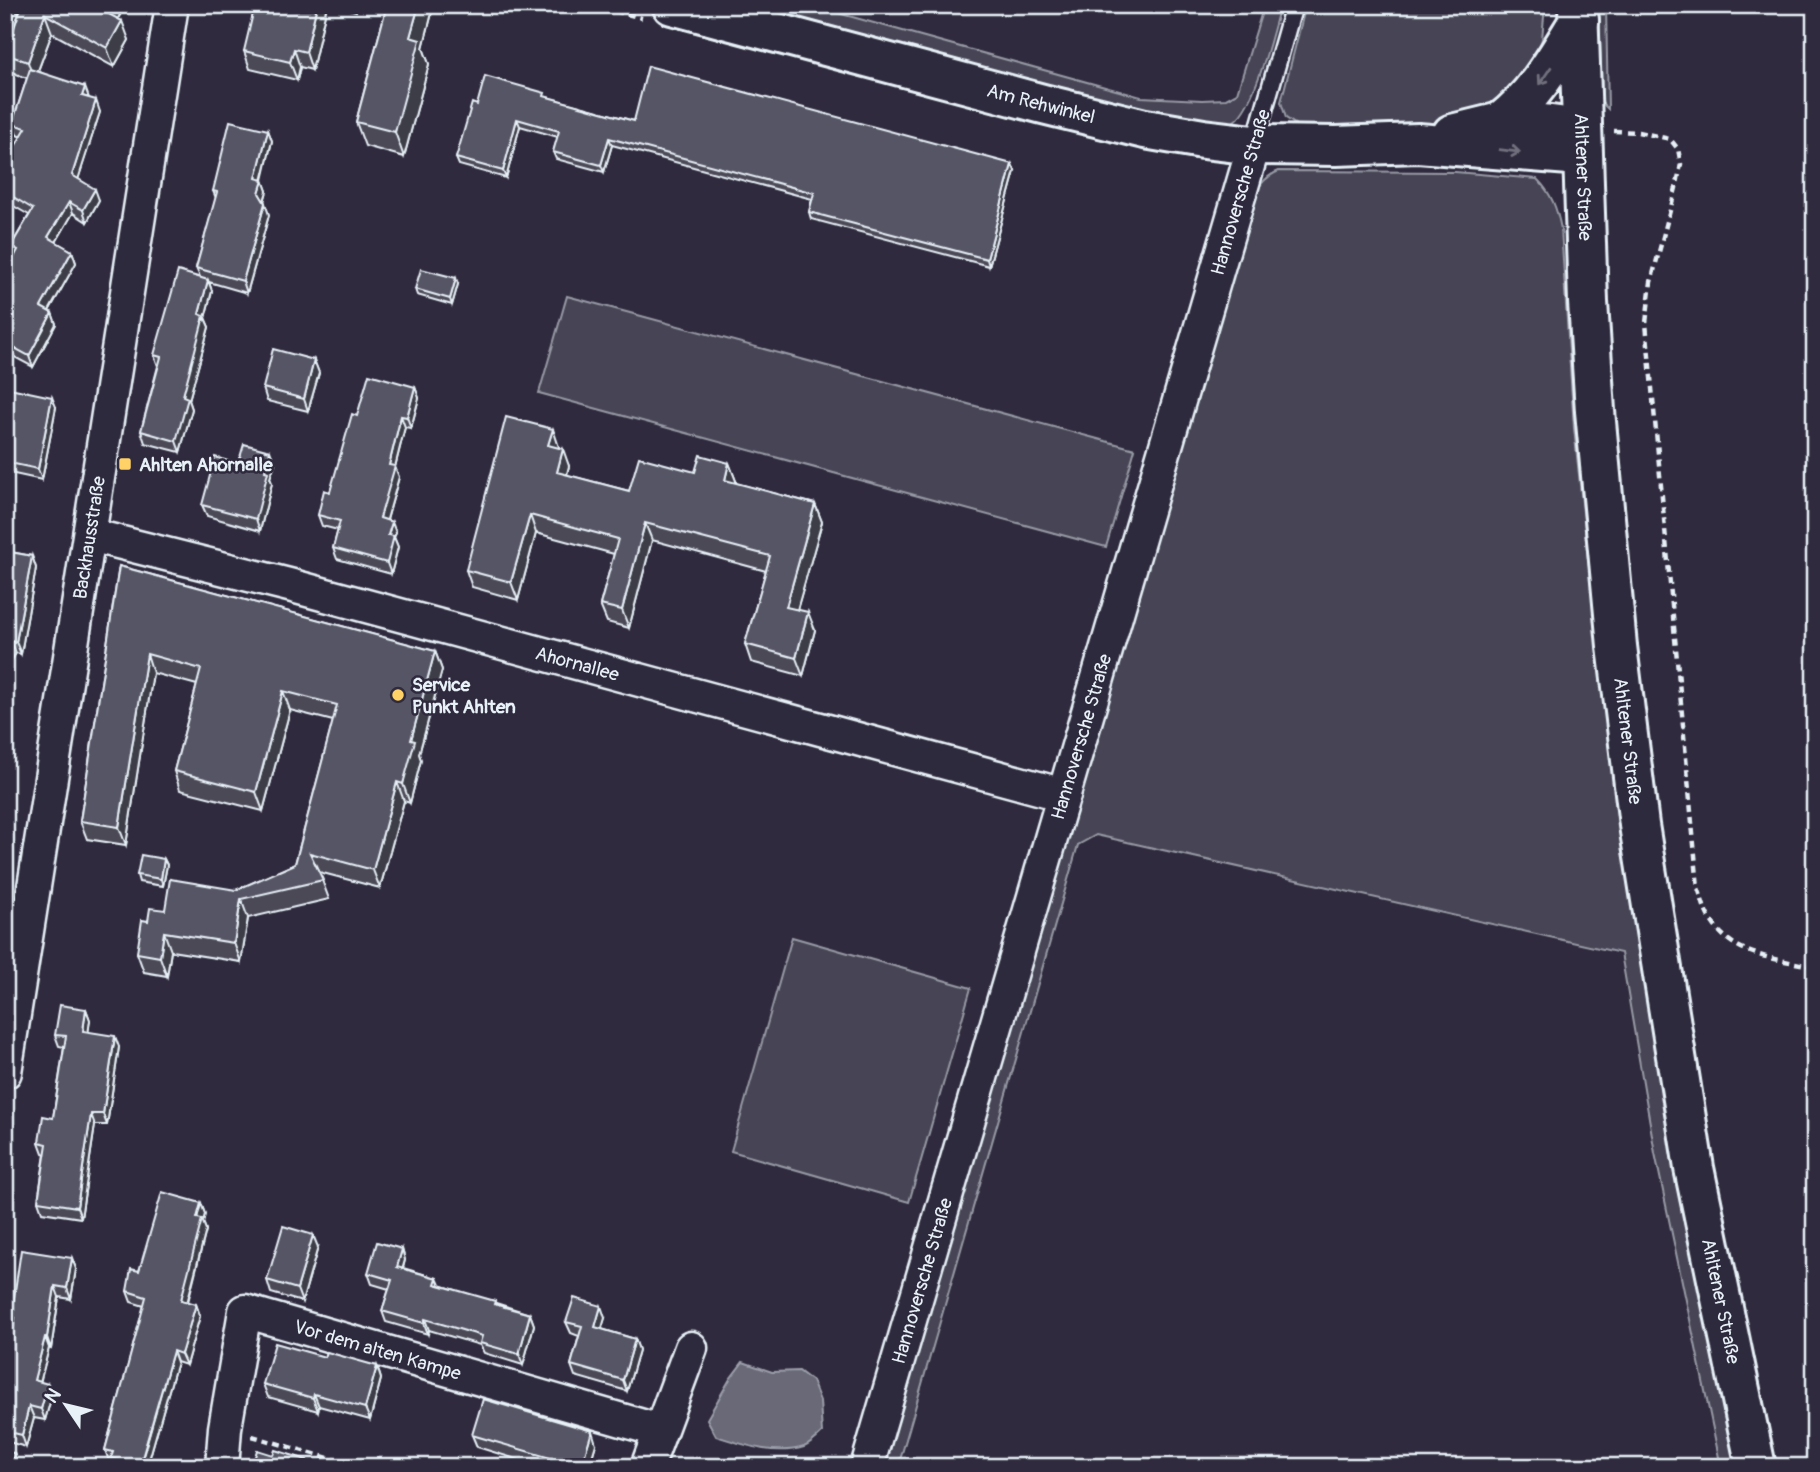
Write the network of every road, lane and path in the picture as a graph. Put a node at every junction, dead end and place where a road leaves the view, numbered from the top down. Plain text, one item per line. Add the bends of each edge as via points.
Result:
1 (172, 5) edge
2 (672, 5) edge
3 (1294, 5) edge
4 (1578, 13) edge
5 (1502, 122) junction
6 (1598, 140) junction
7 (1418, 142) junction
8 (1254, 145) junction
9 (90, 535) junction
10 (1063, 795) junction
11 (1815, 967) edge
12 (5, 1072) edge
13 (691, 1348) dead end
14 (225, 1428) junction
15 (660, 1432) junction
16 (222, 1467) edge
17 (359, 1467) edge
18 (647, 1467) edge
19 (867, 1467) edge
20 (1756, 1467) edge

1 - 9 street, Backhausstraße
2 - 8 main road, Am Rehwinkel via 1145,130
3 - 8 lane, Hannoversche Straße
4 -> 5 main road via 1534,92
4 - 6 main road, Ahltener Straße
5 - 6 main road via 1529,122
5 - 7 main road, Am Rehwinkel
7 -> 6 main road, Am Rehwinkel
6 - 11 path via 1638,132 1670,139 1681,164 1650,282 1646,323 1698,888 1708,917 1724,938 1749,953
6 - 20 main road, Ahltener Straße via 1589,316 1603,522 1639,825 1694,1168
7 - 8 main road, Am Rehwinkel
8 - 10 street, Hannoversche Straße
9 - 10 street, Ahornallee
9 - 12 street, Backhausstraße
10 - 19 street, Hannoversche Straße
13 - 15 street
14 - 15 street, Vor dem alten Kampe via 246,1311
14 - 16 street, Vor dem alten Kampe
14 - 17 path
15 - 18 street

